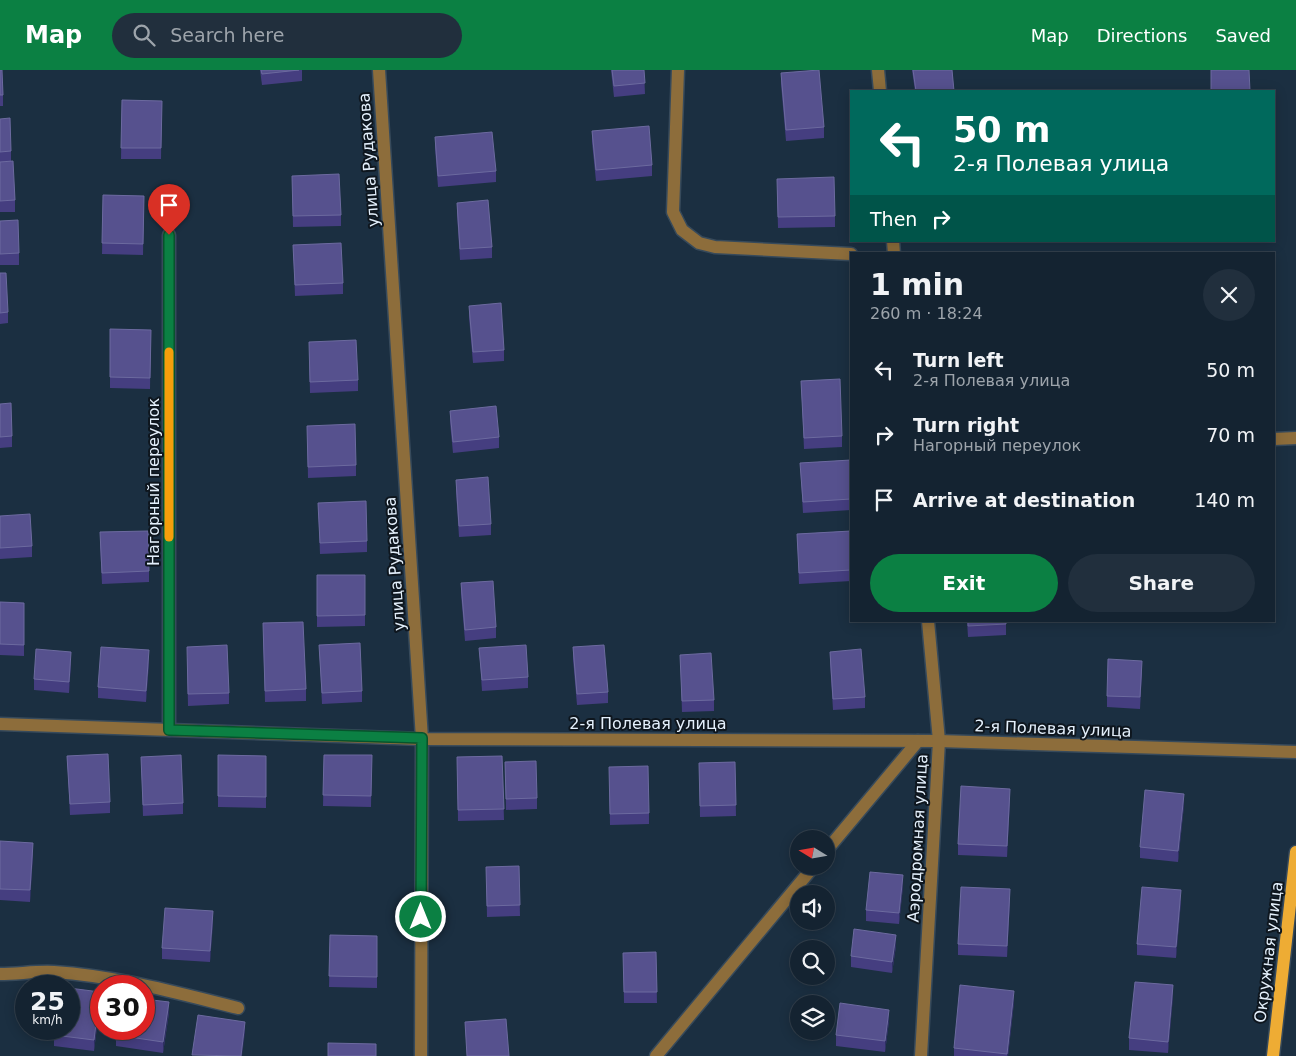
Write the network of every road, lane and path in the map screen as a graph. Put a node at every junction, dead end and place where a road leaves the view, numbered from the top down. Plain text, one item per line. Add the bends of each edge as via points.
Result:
1 (378, 70) edge
2 (678, 70) edge
3 (878, 70) edge
4 (880, 90) edge
5 (169, 235) dead end
6 (850, 254) edge
7 (1296, 438) edge
8 (1275, 439) edge
9 (928, 622) edge
10 (0, 724) edge
11 (169, 730) junction
12 (422, 738) junction
13 (918, 741) junction
14 (938, 741) junction
15 (1296, 752) edge
16 (835, 840) edge
17 (1296, 852) edge
18 (807, 875) edge
19 (0, 974) edge
20 (238, 1008) dead end
21 (421, 1056) edge
22 (656, 1056) edge
23 (921, 1056) edge
24 (1272, 1056) edge

1 - 12 street, улица Рудакова
2 - 6 street via 673,212 682,230 700,243 715,247
3 - 4 street
5 - 11 street, Нагорный переулок
7 - 8 street
9 - 14 street, Аэродромная улица
10 - 11 street, 2-я Полевая улица
11 - 12 street, 2-я Полевая улица
12 - 13 street, 2-я Полевая улица
12 - 21 street, улица Рудакова
13 - 14 street, 2-я Полевая улица
13 - 16 street
14 - 15 street, 2-я Полевая улица
14 - 23 street, Аэродромная улица
17 - 24 main road, Окружная улица
18 - 22 street
19 - 20 street via 51,972 90,975 134,982

